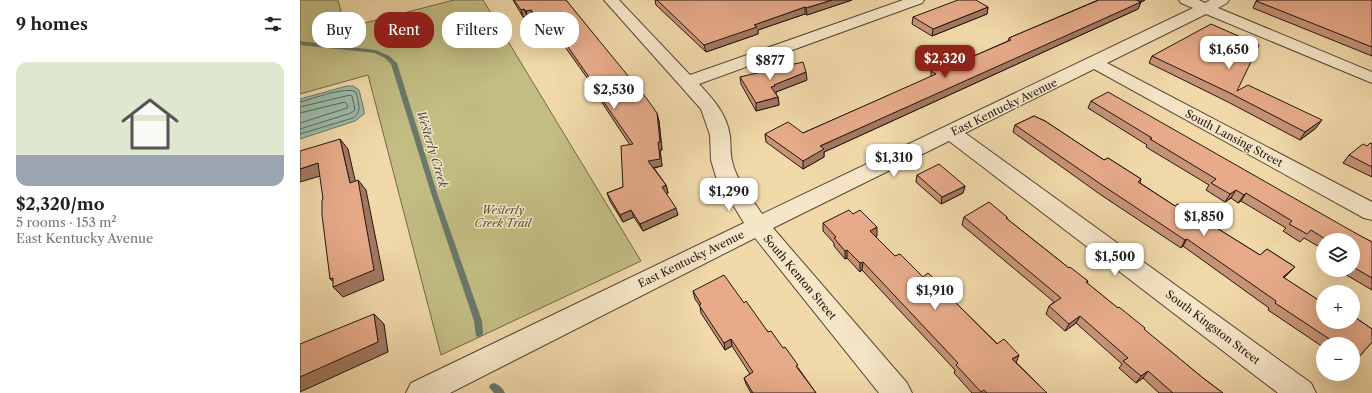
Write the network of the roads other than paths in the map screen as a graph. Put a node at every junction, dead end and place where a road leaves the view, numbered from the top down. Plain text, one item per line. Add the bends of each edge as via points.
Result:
1 (611, 0) edge
2 (917, 0) edge
3 (1186, 0) edge
4 (1214, 4) edge
5 (1095, 63) junction
6 (1372, 78) edge
7 (687, 82) junction
8 (951, 132) junction
9 (1372, 212) edge
10 (758, 226) junction
11 (420, 393) edge
12 (896, 393) edge
13 (1301, 393) edge

1 - 7 street, South Kenton Street
2 - 7 street
3 - 4 street
4 - 5 street, East Kentucky Avenue
4 - 6 street
5 - 8 street, East Kentucky Avenue
5 - 9 street, South Lansing Street
7 - 10 street, South Kenton Street via 710,107 720,135 721,160 727,177
8 - 10 street, East Kentucky Avenue
8 - 13 street, South Kingston Street
10 - 11 street, East Kentucky Avenue
10 - 12 street, South Kenton Street

